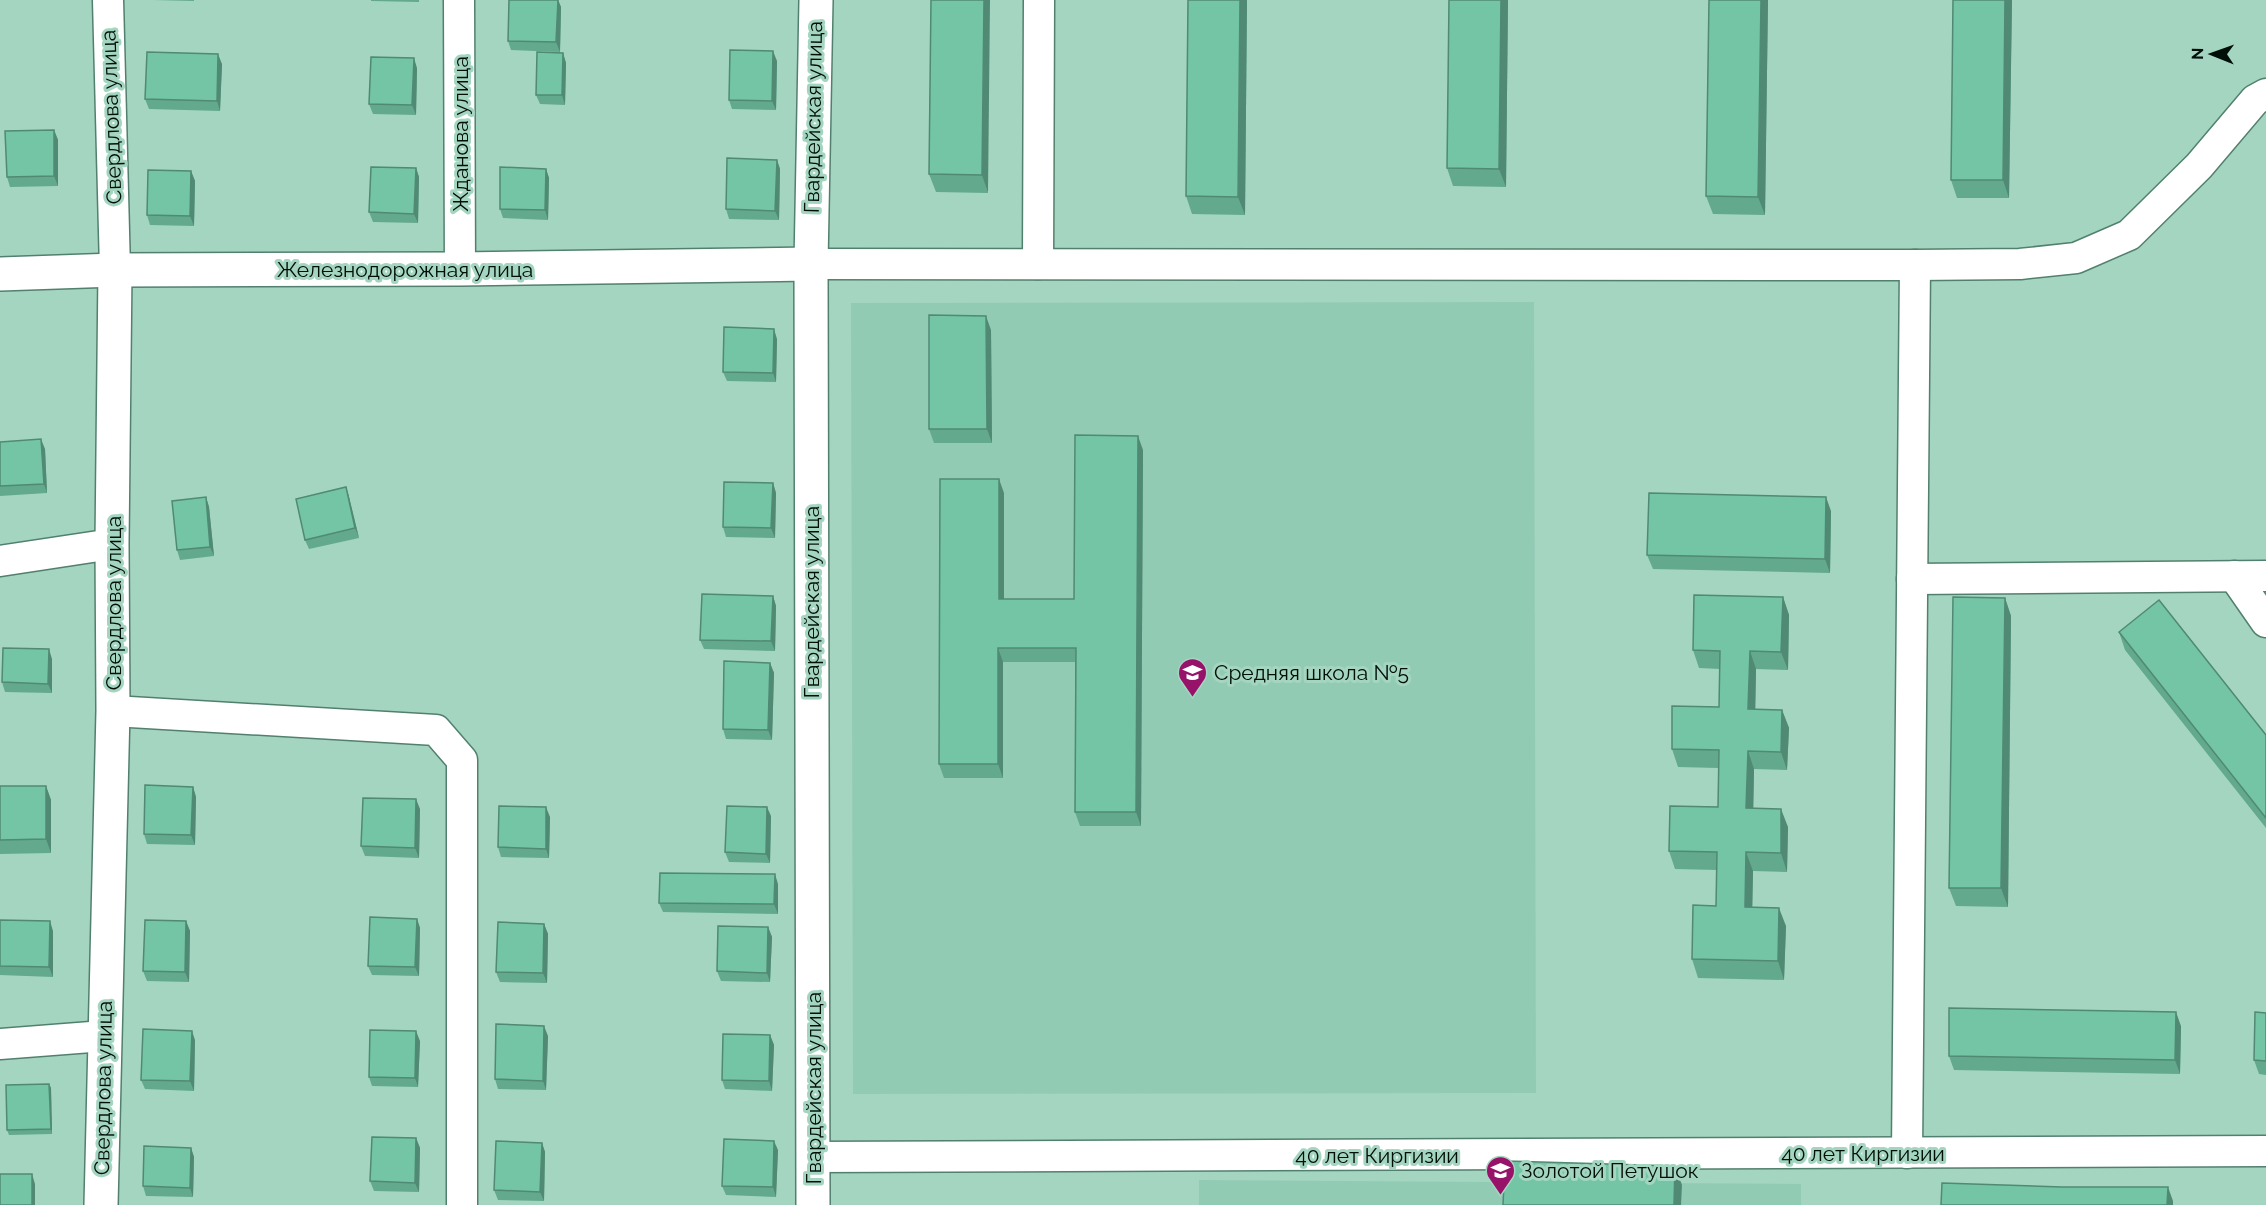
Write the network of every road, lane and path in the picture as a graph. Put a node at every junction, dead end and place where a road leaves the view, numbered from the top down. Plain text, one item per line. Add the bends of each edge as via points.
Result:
1 (108, 0) edge
2 (459, 0) edge
3 (816, 0) edge
4 (1039, 0) edge
5 (2266, 94) edge
6 (811, 264) junction
7 (1038, 264) junction
8 (1915, 265) junction
9 (460, 269) junction
10 (115, 270) junction
11 (0, 274) edge
12 (112, 544) junction
13 (0, 561) edge
14 (2234, 576) junction
15 (2266, 576) edge
16 (1912, 579) junction
17 (2266, 621) edge
18 (113, 711) junction
19 (104, 1036) junction
20 (0, 1044) edge
21 (2266, 1151) edge
22 (1907, 1153) junction
23 (813, 1157) junction
24 (101, 1205) edge
25 (462, 1205) edge
26 (813, 1205) edge

1 - 10 street, Свердлова улица
2 - 9 street, Жданова улица
3 - 6 street, Гвардейская улица
4 - 7 street
5 - 8 street via 2255,100 2199,166 2129,235 2076,258 2020,264
6 - 7 street
6 - 9 street, Железнодорожная улица
6 - 23 street, Гвардейская улица
7 - 8 street
8 - 16 street
9 - 10 street, Железнодорожная улица
10 - 11 street, Железнодорожная улица
10 - 12 street, Свердлова улица
12 - 13 street
12 - 18 street, Свердлова улица
14 - 15 street
14 - 16 street
14 - 17 street
16 - 22 street
18 - 19 street, Свердлова улица
18 - 25 street via 436,730 462,760
19 - 20 street
19 - 24 street, Свердлова улица
21 - 22 street, 40 лет Киргизии
22 - 23 street, 40 лет Киргизии
23 - 26 street, Гвардейская улица

